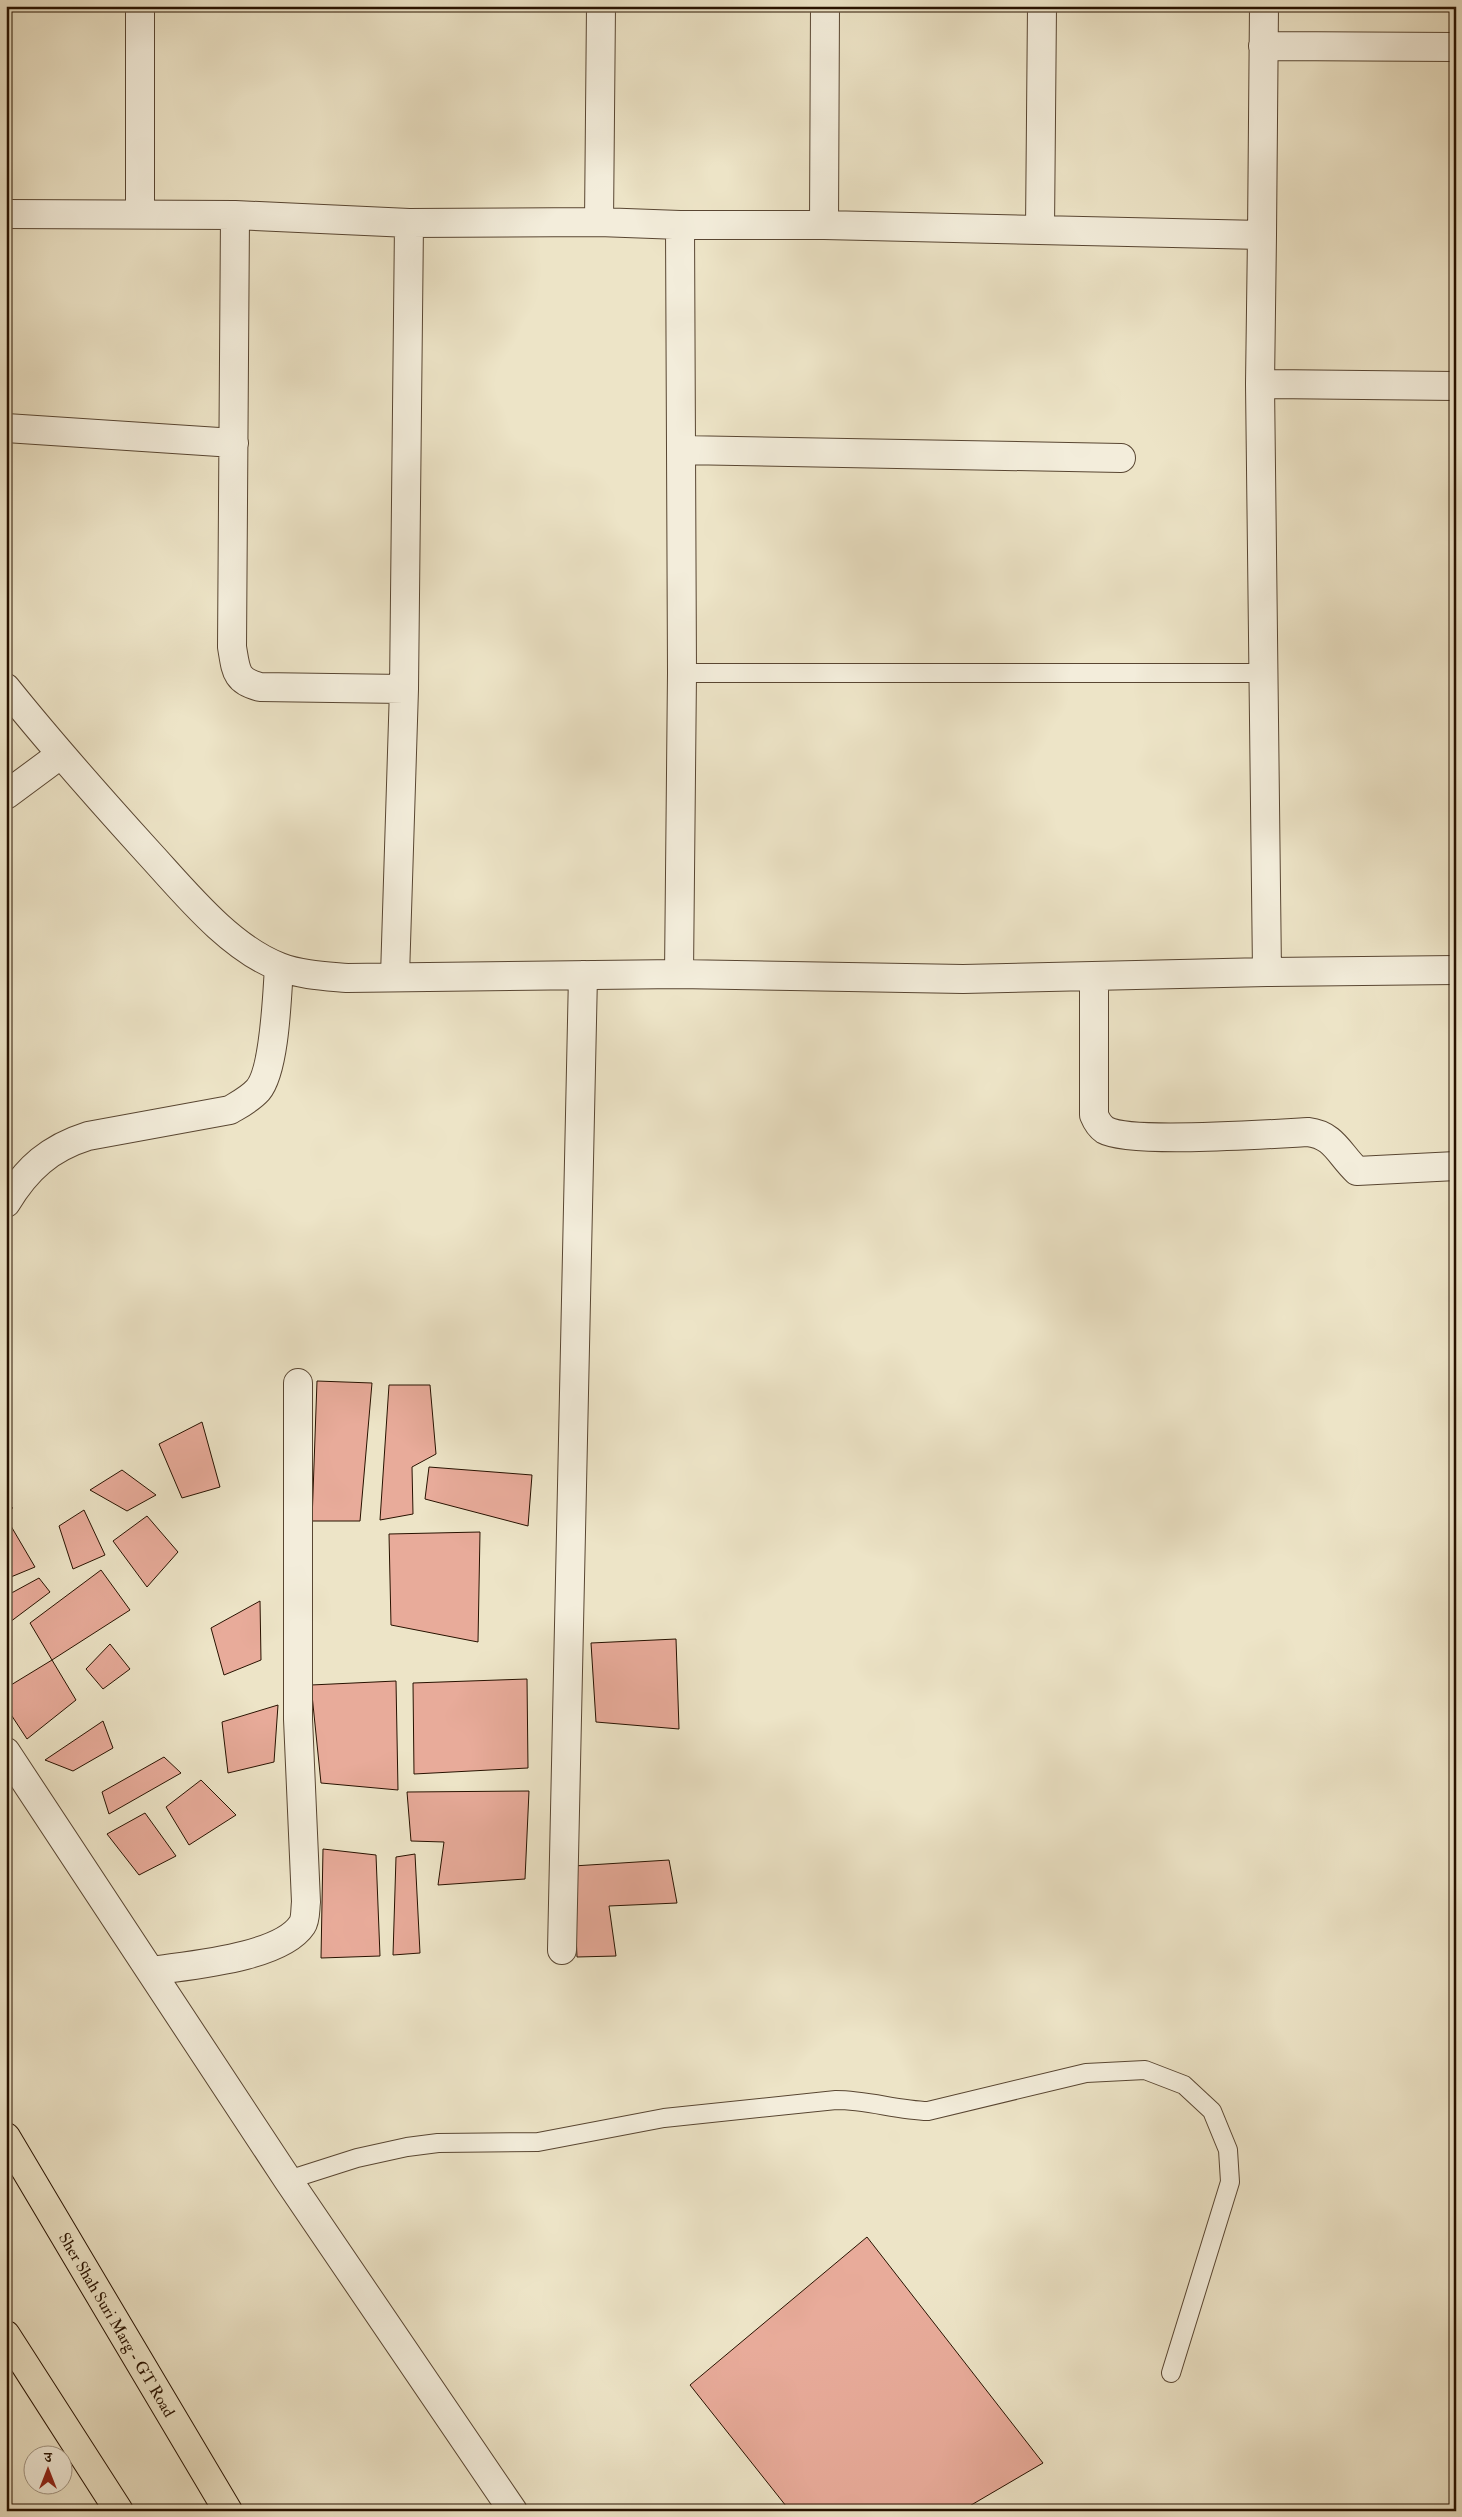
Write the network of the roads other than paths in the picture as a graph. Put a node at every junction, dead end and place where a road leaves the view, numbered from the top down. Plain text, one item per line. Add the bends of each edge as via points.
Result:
1 (140, 6) edge
2 (600, 6) edge
3 (825, 6) edge
4 (1042, 6) edge
5 (1264, 6) edge
6 (1263, 46) junction
7 (1456, 46) edge
8 (6, 214) edge
9 (140, 214) junction
10 (235, 215) junction
11 (599, 222) junction
12 (409, 223) junction
13 (680, 225) junction
14 (824, 225) junction
15 (1040, 229) junction
16 (1262, 235) junction
17 (1260, 384) junction
18 (1456, 386) edge
19 (6, 428) edge
20 (234, 443) junction
21 (681, 450) junction
22 (1121, 458) dead end
23 (682, 673) junction
24 (1262, 673) junction
25 (6, 688) edge
26 (404, 689) junction
27 (60, 755) junction
28 (6, 795) edge
29 (280, 967) junction
30 (1456, 970) edge
31 (1267, 972) junction
32 (679, 974) junction
33 (583, 975) junction
34 (395, 976) junction
35 (1094, 976) junction
36 (1456, 1166) edge
37 (6, 1203) edge
38 (298, 1383) dead end
39 (6, 1752) edge
40 (562, 1950) dead end
41 (152, 1972) junction
42 (6, 2137) edge
43 (288, 2180) junction
44 (6, 2335) edge
45 (1171, 2373) dead end
46 (119, 2511) edge
47 (228, 2511) edge
48 (513, 2511) edge

1 - 9 street
2 - 11 street
3 - 14 street
4 - 15 street
5 - 6 street
6 - 7 street
6 - 16 street
8 - 9 street
9 - 10 street
10 - 12 street
10 - 20 street
11 - 12 street
11 - 13 street
12 - 26 street
13 - 14 street
13 - 21 street
14 - 15 street
15 - 16 street
16 - 17 street
17 - 18 street
17 - 24 street
19 - 20 street
20 - 26 street via 232,647 238,675 246,684 260,687
21 - 22 street
21 - 23 street
23 - 24 lane
23 - 32 street
24 - 31 street
25 - 27 street
26 - 34 street
27 - 28 street
27 - 29 street via 218,926
29 - 34 street via 339,977
29 - 37 street via 269,1064 260,1088 247,1100 230,1110 65,1143 42,1157
30 - 31 street
31 - 35 street
32 - 33 street
32 - 35 street via 963,979
33 - 34 street
33 - 40 street
35 - 36 street via 1094,1115 1105,1130 1118,1134 1174,1136 1314,1133 1328,1138 1357,1171 1365,1173
38 - 41 street via 298,1719 306,1902 303,1923 292,1935 255,1954
39 - 41 street
41 - 43 street
42 - 47 main road, Sher Shah Suri Marg - GT Road
43 - 45 lane via 357,2158 438,2143 538,2142 664,2118 836,2100 858,2100 928,2111 1086,2073 1145,2070 1184,2085 1212,2111 1228,2150 1230,2182
43 - 48 street
44 - 46 main road

